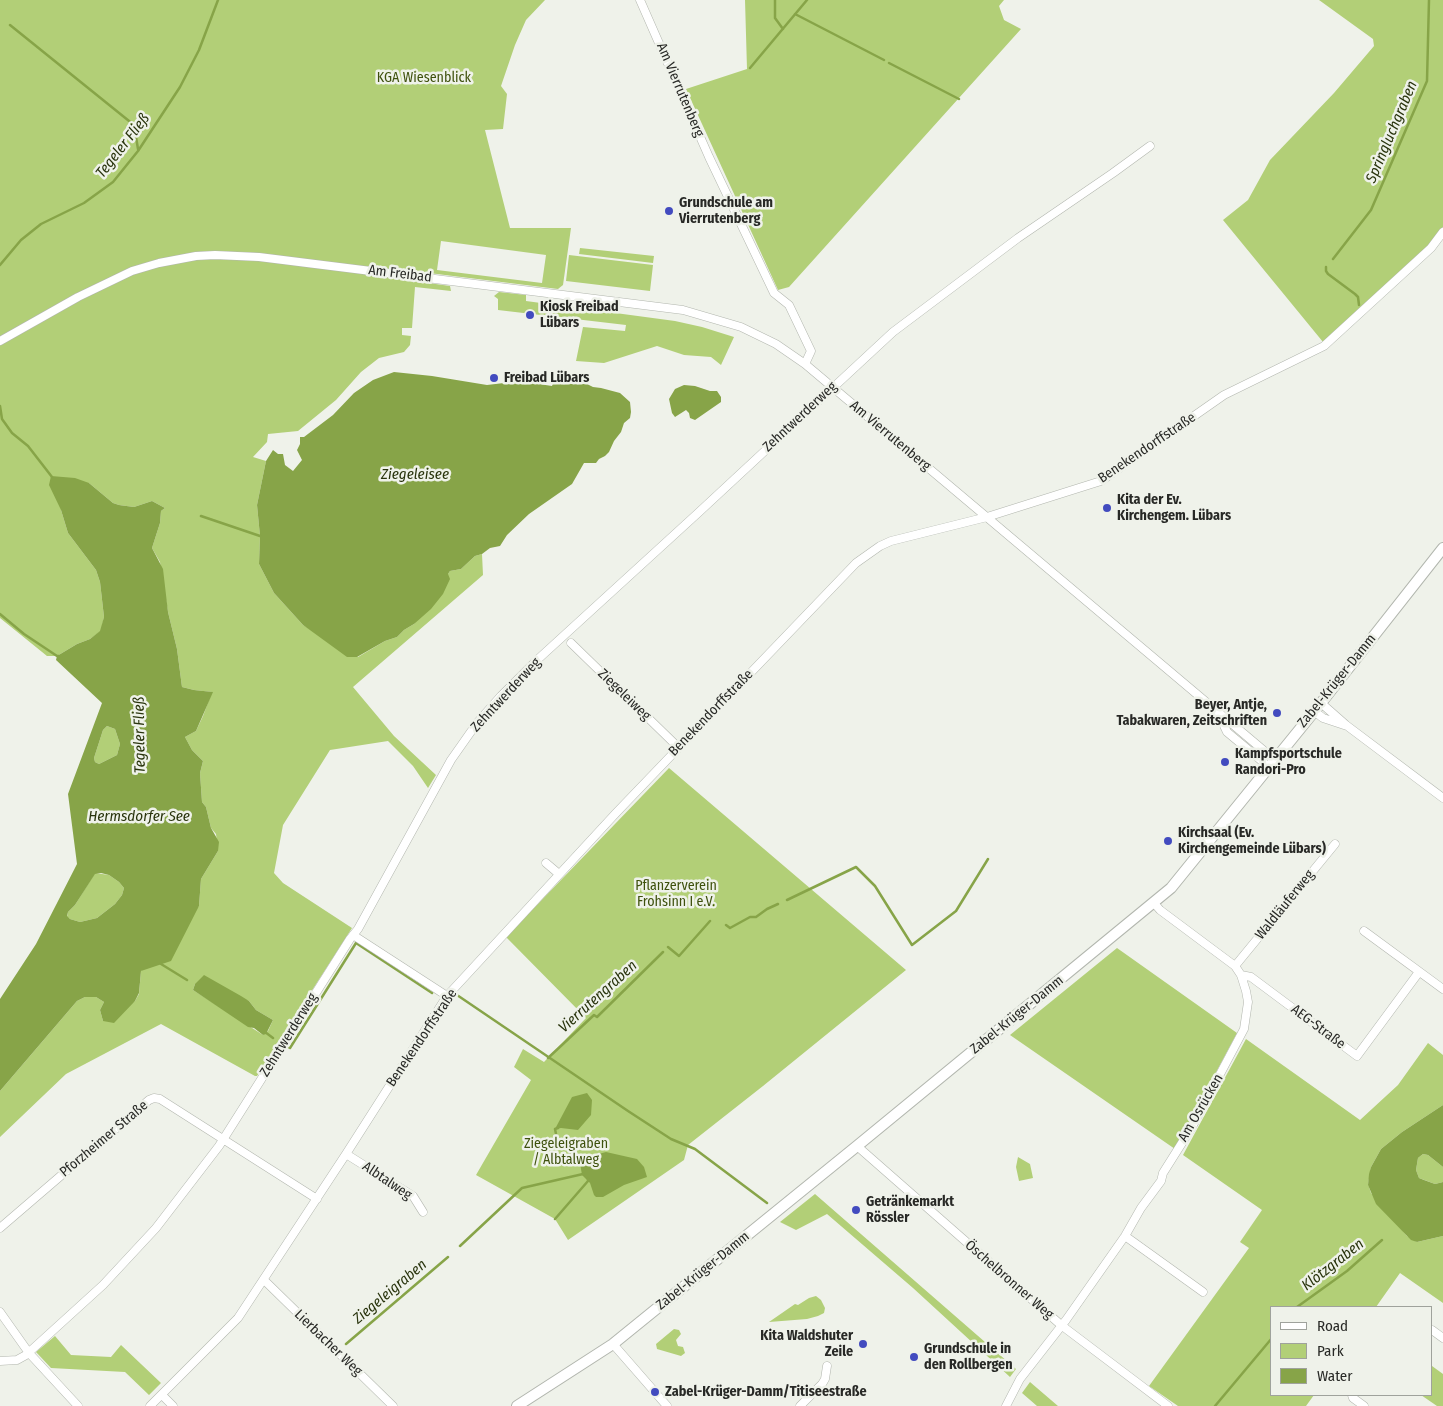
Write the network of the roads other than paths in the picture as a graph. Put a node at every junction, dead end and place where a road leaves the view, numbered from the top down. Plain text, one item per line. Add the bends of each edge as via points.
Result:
1 (640, 0) edge
2 (1150, 146) dead end
3 (1443, 232) edge
4 (0, 341) edge
5 (805, 364) junction
6 (832, 388) junction
7 (987, 517) junction
8 (1443, 548) edge
9 (570, 643) dead end
10 (1317, 707) junction
11 (678, 747) junction
12 (1272, 763) junction
13 (1443, 798) edge
14 (1335, 844) dead end
15 (546, 863) dead end
16 (560, 874) junction
17 (1154, 903) junction
18 (1364, 931) dead end
19 (353, 935) junction
20 (1235, 966) junction
21 (1420, 972) junction
22 (1241, 975) junction
23 (1443, 989) edge
24 (447, 996) junction
25 (223, 1139) junction
26 (857, 1146) junction
27 (346, 1154) junction
28 (317, 1199) junction
29 (423, 1212) dead end
30 (0, 1228) edge
31 (1125, 1236) junction
32 (264, 1280) junction
33 (1203, 1292) dead end
34 (0, 1312) edge
35 (1061, 1325) junction
36 (613, 1344) junction
37 (29, 1353) junction
38 (0, 1361) edge
39 (827, 1366) dead end
40 (162, 1395) junction
41 (1352, 1396) edge
42 (78, 1406) edge
43 (150, 1406) edge
44 (173, 1406) edge
45 (393, 1406) edge
46 (517, 1406) edge
47 (667, 1406) edge
48 (800, 1406) edge
49 (1006, 1406) edge
50 (1168, 1406) edge
51 (1364, 1406) edge

1 - 5 street, Am Vierrutenberg via 774,293 789,305 811,351
2 - 6 street, Zehntwerderweg via 1018,238 893,332
3 - 7 street, Benekendorffstraße via 1431,248 1324,346 1224,395 1101,481
4 - 5 street, Am Freibad via 78,296 132,271 196,256 234,255 683,310 758,335
5 - 6 street, Am Vierrutenberg
6 - 7 street, Am Vierrutenberg
6 - 19 street, Zehntwerderweg via 536,661 477,723 451,760
7 - 11 street, Benekendorffstraße via 891,541 856,563
7 - 12 street, Am Vierrutenberg via 1218,712 1227,732
8 - 10 street, Zabel-Krüger-Damm
9 - 11 street, Ziegeleiweg
10 - 12 street, Zabel-Krüger-Damm
10 - 13 street via 1323,718 1346,725
11 - 16 street, Benekendorffstraße
12 - 17 street, Zabel-Krüger-Damm via 1171,888
14 - 20 street, Waldläuferweg
15 - 16 street
16 - 24 street, Benekendorffstraße
17 - 20 street, Am Osrücken
17 - 26 street, Zabel-Krüger-Damm
18 - 21 street
19 - 24 street
19 - 25 street, Zehntwerderweg
20 - 22 street, Am Osrücken
21 - 22 street, AEG-Straße via 1357,1056 1251,977
21 - 23 street
22 - 31 street, Am Osrücken via 1248,1002 1244,1029 1192,1126 1162,1173 1161,1181
24 - 27 street, Benekendorffstraße
25 - 28 street, Pforzheimer Straße
25 - 30 street, Pforzheimer Straße via 160,1099 149,1100
25 - 37 street, Zehntwerderweg via 156,1228 103,1285
26 - 35 street, Öschelbronner Weg
26 - 36 street, Zabel-Krüger-Damm
27 - 28 street, Benekendorffstraße
27 - 29 street, Albtalweg via 413,1196
28 - 32 street, Benekendorffstraße
31 - 33 street
31 - 35 street, Am Osrücken
32 - 40 street, Benekendorffstraße via 238,1318
32 - 45 street, Lierbacher Weg
34 - 37 street
35 - 49 street, Am Osrücken via 1020,1379
35 - 50 street, Öschelbronner Weg
36 - 46 street, Zabel-Krüger-Damm
36 - 47 street
37 - 38 street, Zehntwerderweg via 17,1360
37 - 42 street
39 - 48 street via 825,1380
40 - 43 street, Benekendorffstraße
40 - 44 street
41 - 51 street

